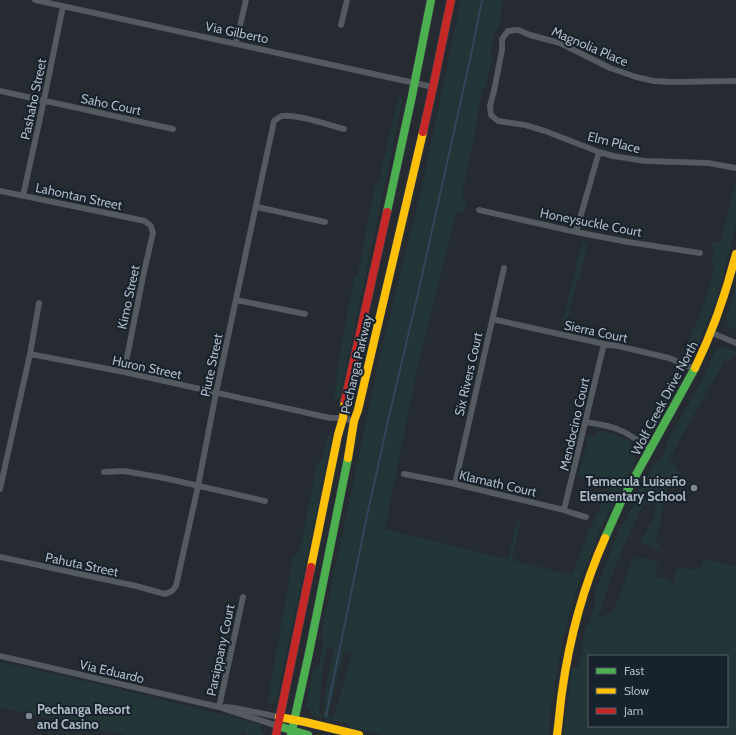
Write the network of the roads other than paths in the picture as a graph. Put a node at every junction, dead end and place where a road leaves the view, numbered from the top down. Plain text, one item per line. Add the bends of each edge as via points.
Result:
1 (36, 0) edge
2 (246, 0) edge
3 (346, 0) edge
4 (431, 0) edge
5 (451, 0) edge
6 (63, 6) junction
7 (341, 25) dead end
8 (236, 43) junction
9 (736, 81) edge
10 (414, 82) junction
11 (433, 86) junction
12 (0, 91) edge
13 (44, 100) junction
14 (491, 115) joint
15 (173, 128) dead end
16 (344, 129) dead end
17 (599, 152) junction
18 (736, 168) edge
19 (0, 191) edge
20 (22, 196) junction
21 (257, 207) junction
22 (479, 210) dead end
23 (324, 222) dead end
24 (151, 226) joint
25 (576, 232) junction
26 (700, 253) dead end
27 (736, 254) edge
28 (504, 268) dead end
29 (236, 300) junction
30 (39, 302) dead end
31 (305, 314) dead end
32 (492, 319) junction
33 (712, 333) junction
34 (736, 343) edge
35 (604, 344) junction
36 (30, 354) junction
37 (695, 369) junction
38 (124, 372) junction
39 (216, 393) junction
40 (343, 418) junction
41 (354, 421) junction
42 (585, 422) junction
43 (650, 449) junction
44 (104, 472) dead end
45 (404, 474) dead end
46 (455, 484) junction
47 (198, 486) junction
48 (0, 489) edge
49 (265, 501) dead end
50 (564, 510) junction
51 (586, 517) dead end
52 (0, 558) edge
53 (158, 593) joint
54 (243, 597) dead end
55 (0, 656) edge
56 (219, 707) junction
57 (279, 717) junction
58 (294, 720) junction
59 (278, 726) junction
60 (292, 733) edge
61 (276, 735) edge
62 (308, 735) edge
63 (359, 735) edge
64 (557, 735) edge

1 - 6 street, Via Gilberto
2 - 8 street
3 - 7 street
4 - 10 main road, Pechanga Parkway
5 - 11 main road, Pechanga Parkway
6 - 8 street, Via Gilberto
6 - 13 street, Pashaho Street
8 - 10 street, Via Gilberto
9 - 14 street, Magnolia Place via 654,81 610,68 560,43 518,30 508,31 502,39 490,106
10 - 11 street, Via Gilberto
10 - 40 main road, Pechanga Parkway
11 - 41 main road, Pechanga Parkway
12 - 13 street, Saho Court
13 - 15 street, Saho Court
13 - 20 street, Pashaho Street
14 - 17 street, Elm Place via 498,121 545,131
16 - 21 street, Piute Street via 289,116 280,116 274,121
17 - 18 street, Elm Place via 645,161 708,163
17 - 25 street
19 - 20 street, Lahontan Street
20 - 24 street, Lahontan Street via 145,221
21 - 23 street
21 - 29 street, Piute Street
22 - 25 street, Honeysuckle Court
24 - 38 street, Kimo Street via 154,233
25 - 26 street, Honeysuckle Court
27 - 33 main road, Wolf Creek Drive North
28 - 32 street, Six Rivers Court
29 - 31 street
29 - 39 street, Piute Street
30 - 36 street
32 - 35 street, Sierra Court
32 - 46 street, Six Rivers Court
33 - 34 street
33 - 37 main road, Wolf Creek Drive North
35 - 37 street, Sierra Court via 669,358
35 - 42 street, Mendocino Court
36 - 38 street, Huron Street
36 - 48 street
37 - 43 main road, Wolf Creek Drive North
38 - 39 street, Huron Street
39 - 40 street, Huron Street via 330,418
39 - 47 street, Piute Street
40 - 41 street, Huron Street
40 - 57 main road, Pechanga Parkway
41 - 58 main road, Pechanga Parkway
42 - 43 street via 618,429
42 - 50 street, Mendocino Court
43 - 64 main road, Wolf Creek Drive North via 621,502 587,586 568,656
44 - 47 street via 124,471
45 - 46 street, Klamath Court
46 - 50 street, Klamath Court
47 - 49 street
47 - 53 street, Piute Street via 176,586 165,594
50 - 51 street, Klamath Court
52 - 53 street, Pahuta Street via 136,586
54 - 56 street, Parsippany Court
55 - 56 street, Via Eduardo
56 - 57 street, Via Eduardo
56 - 59 street, Via Eduardo
57 - 58 main road
57 - 59 main road, Pechanga Parkway
58 - 60 main road, Pechanga Parkway
58 - 63 main road
59 - 60 main road
59 - 61 main road, Pechanga Parkway
60 - 62 main road

